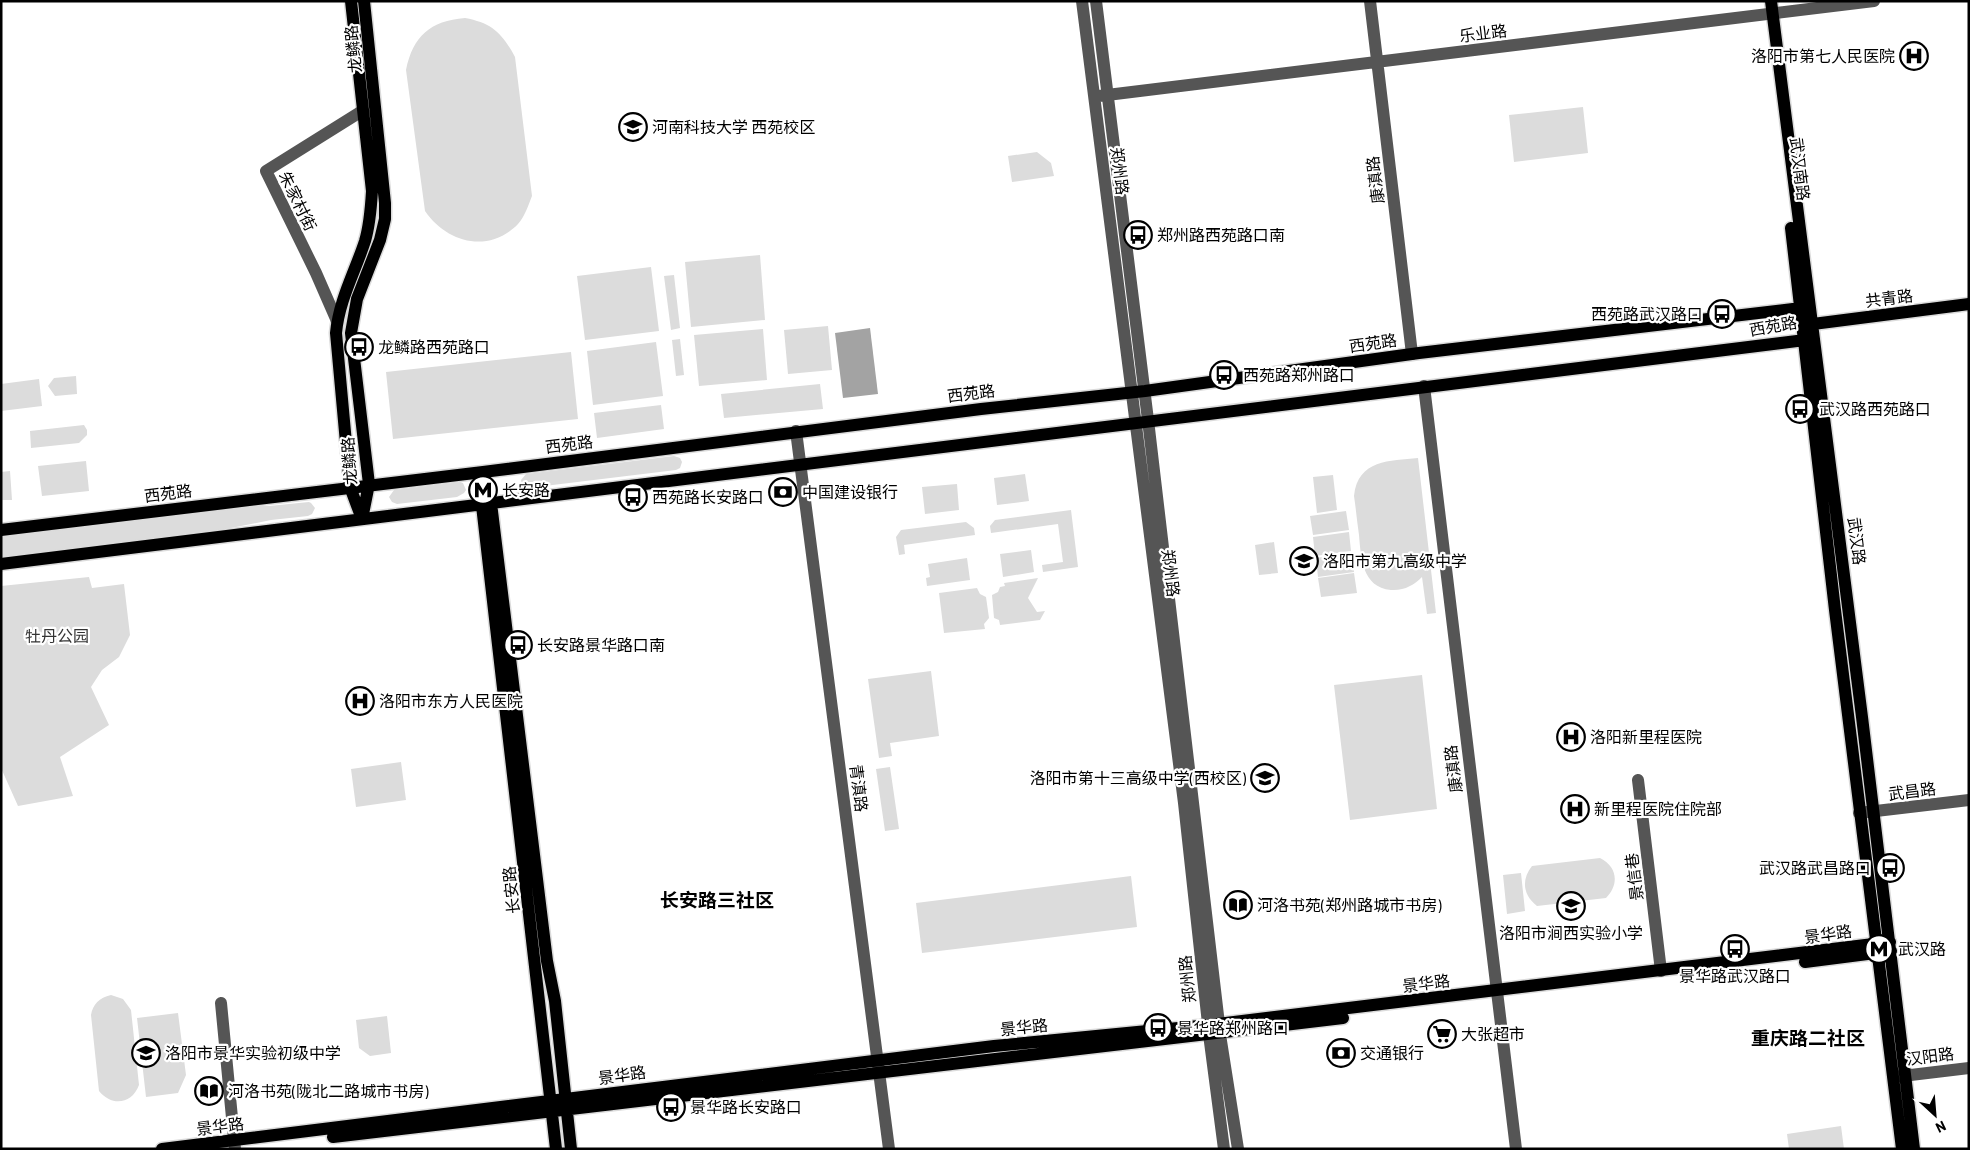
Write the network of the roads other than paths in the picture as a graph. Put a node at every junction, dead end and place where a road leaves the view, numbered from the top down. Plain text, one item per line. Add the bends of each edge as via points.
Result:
1 (351, 1) edge
2 (364, 1) edge
3 (1082, 1) edge
4 (1096, 1) edge
5 (1370, 1) edge
6 (1377, 1) edge
7 (1812, 1) edge
8 (1874, 1) edge
9 (1768, 8) edge
10 (1380, 58) junction
11 (1100, 91) junction
12 (362, 111) junction
13 (1969, 304) edge
14 (1801, 308) junction
15 (337, 321) junction
16 (1813, 324) junction
17 (1805, 340) junction
18 (1416, 354) junction
19 (1421, 386) junction
20 (1144, 391) junction
21 (1131, 392) junction
22 (1148, 420) junction
23 (1134, 422) junction
24 (796, 431) junction
25 (800, 464) junction
26 (483, 472) junction
27 (369, 484) junction
28 (350, 487) junction
29 (486, 504) junction
30 (362, 519) junction
31 (1, 530) edge
32 (1, 564) edge
33 (1638, 780) dead end
34 (1969, 800) edge
35 (1874, 812) junction
36 (1859, 813) junction
37 (1890, 946) junction
38 (1876, 948) junction
39 (1661, 971) junction
40 (1494, 995) junction
41 (220, 1003) dead end
42 (1214, 1029) junction
43 (880, 1067) junction
44 (1969, 1068) edge
45 (1900, 1076) junction
46 (567, 1105) junction
47 (551, 1107) junction
48 (235, 1146) edge
49 (162, 1149) edge
50 (556, 1149) edge
51 (571, 1149) edge
52 (889, 1149) edge
53 (1224, 1149) edge
54 (1238, 1149) edge
55 (1511, 1149) edge
56 (1516, 1149) edge
57 (1902, 1149) edge
58 (1914, 1149) edge

1 - 12 main road, 龙鳞路
2 - 27 main road, 龙鳞路 via 385,203 380,240 357,299 351,333
3 - 11 street, 郑州路
4 - 11 street, 郑州路
5 - 10 street, 康滇路
6 - 10 street, 康滇路
7 - 9 street, 乐业路
8 - 9 street, 乐业路
9 - 10 street, 乐业路
9 - 14 main road, 武汉南路
9 - 16 main road, 武汉南路
10 - 11 street, 乐业路
10 - 18 street, 康滇路
11 - 20 street, 郑州路
11 - 21 street, 郑州路
12 - 15 main road, 龙鳞路 via 372,191 370,222
12 - 15 street, 朱家村街 via 266,172
13 - 16 main road, 共青路
14 - 16 main road, 西苑路
14 - 17 main road, 武汉南路
14 - 18 main road, 西苑路
15 - 28 main road, 龙鳞路
16 - 17 main road, 西苑路
16 - 35 main road, 武汉路
17 - 19 main road, 西苑路
17 - 36 main road, 武汉路
18 - 20 main road, 西苑路
19 - 22 main road, 西苑路
19 - 40 street, 康滇路
20 - 21 main road, 西苑路
20 - 22 street, 郑州路
21 - 23 street, 郑州路
21 - 24 main road, 西苑路
22 - 23 main road, 西苑路
22 - 42 street, 郑州路
23 - 25 main road, 西苑路
23 - 42 street, 郑州路
24 - 25 street, 青滇路
24 - 26 main road, 西苑路
25 - 29 main road, 西苑路
25 - 43 street, 青滇路
26 - 27 main road, 西苑路
26 - 29 main road, 长安路
27 - 28 main road, 西苑路
27 - 30 main road, 龙鳞路
28 - 30 main road, 龙鳞路
28 - 31 main road, 西苑路
29 - 30 main road, 西苑路
29 - 46 main road, 长安路
29 - 47 main road, 长安路
30 - 32 main road, 西苑路
33 - 39 street, 景信巷
34 - 35 street, 武昌路
35 - 36 street, 武昌路
35 - 37 main road, 武汉路
36 - 38 main road, 武汉路
37 - 38 main road, 景华路
37 - 45 main road, 武汉路
38 - 39 main road, 景华路
38 - 40 main road, 景华路
38 - 45 main road, 武汉路
39 - 40 main road, 景华路
40 - 42 main road, 景华路
40 - 55 street, 康滇路
40 - 56 street, 康滇路
41 - 48 street
42 - 43 main road, 景华路
42 - 53 street, 郑州路
42 - 54 street, 郑州路
43 - 46 main road, 景华路
43 - 52 street, 青滇路
44 - 45 street, 汉阳路
45 - 57 main road, 武汉路
45 - 58 main road, 武汉路
46 - 47 main road, 景华路
46 - 51 main road, 长安路
47 - 48 main road, 景华路
47 - 50 main road, 长安路
48 - 49 main road, 景华路

